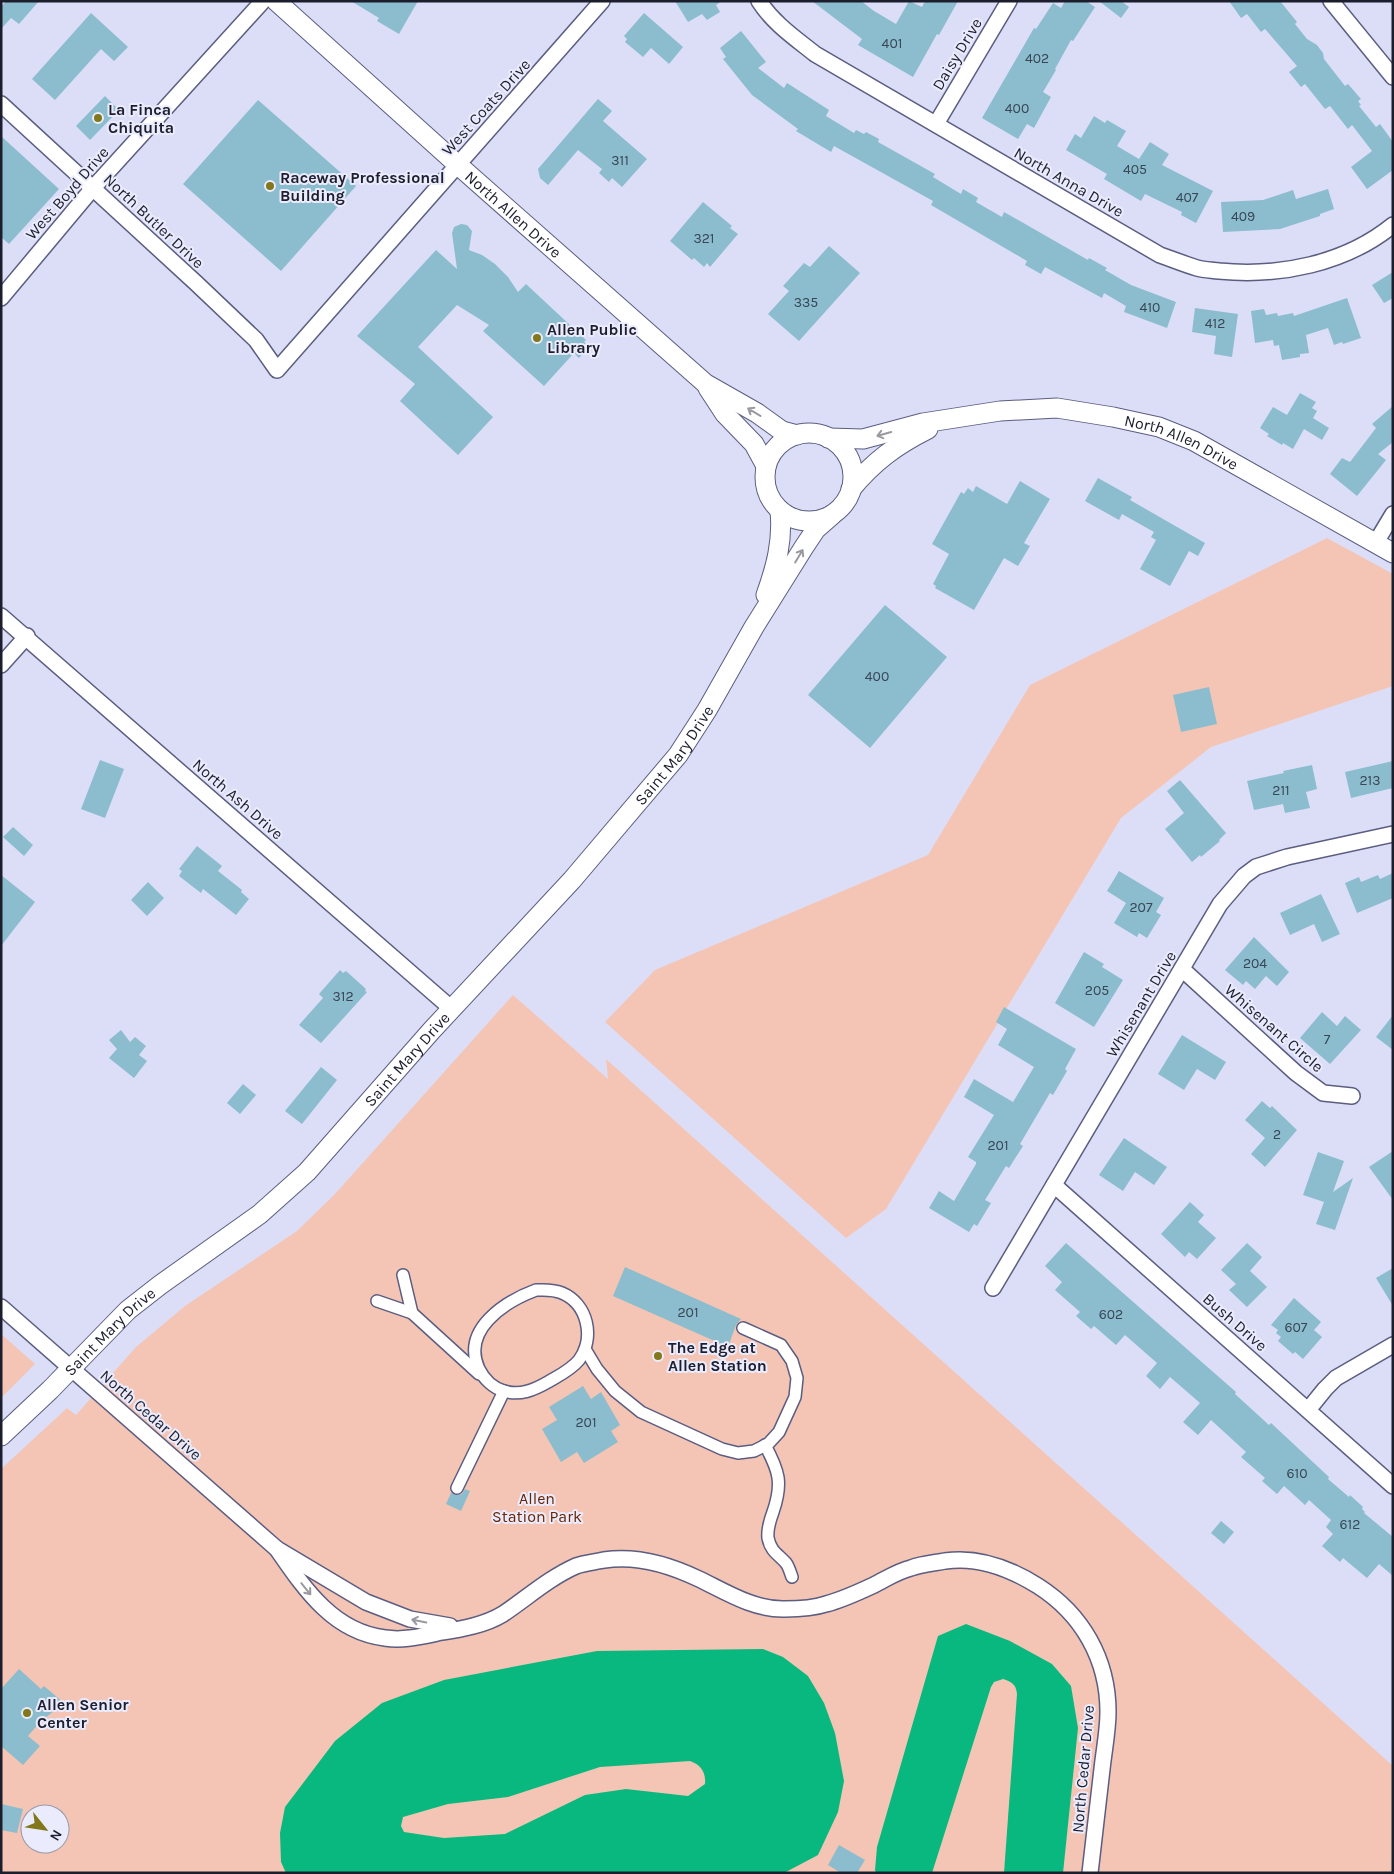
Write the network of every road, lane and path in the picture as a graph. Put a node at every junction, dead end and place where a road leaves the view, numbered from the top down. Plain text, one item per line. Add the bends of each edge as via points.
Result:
1 (263, 1) edge
2 (276, 1) edge
3 (602, 1) edge
4 (759, 1) edge
5 (1009, 1) edge
6 (1331, 1) edge
7 (1393, 77) edge
8 (1, 104) edge
9 (936, 124) junction
10 (458, 165) junction
11 (93, 188) junction
12 (1393, 225) edge
13 (1, 298) edge
14 (277, 370) joint
15 (706, 384) junction
16 (948, 419) junction
17 (797, 435) junction
18 (828, 438) junction
19 (766, 466) junction
20 (851, 490) junction
21 (780, 511) junction
22 (1393, 514) edge
23 (832, 515) junction
24 (1375, 544) junction
25 (1393, 553) edge
26 (1, 616) edge
27 (754, 627) junction
28 (26, 636) junction
29 (1, 665) edge
30 (1393, 834) edge
31 (1182, 969) junction
32 (452, 1009) junction
33 (1352, 1096) dead end
34 (1054, 1185) junction
35 (403, 1275) dead end
36 (994, 1288) dead end
37 (377, 1301) dead end
38 (1, 1307) edge
39 (412, 1313) junction
40 (744, 1328) dead end
41 (1393, 1345) edge
42 (585, 1349) junction
43 (70, 1368) junction
44 (488, 1382) junction
45 (504, 1391) junction
46 (1308, 1410) junction
47 (1, 1436) edge
48 (765, 1445) junction
49 (1393, 1486) edge
50 (457, 1488) dead end
51 (277, 1549) junction
52 (792, 1577) dead end
53 (467, 1628) junction
54 (1090, 1873) edge

1 - 11 street, West Boyd Drive
2 - 10 street, North Allen Drive
3 - 10 street, West Coats Drive
4 - 9 street, North Anna Drive via 765,11 815,54
5 - 9 street, Daisy Drive
6 - 7 street
8 - 11 street, North Butler Drive
9 - 12 street, North Anna Drive via 1160,255 1198,268 1242,273 1295,269 1353,249
10 - 14 street, West Coats Drive
10 - 15 street, North Allen Drive
11 - 13 street, West Boyd Drive
11 - 14 street, North Butler Drive via 256,340
17 -> 15 street, North Allen Drive via 782,431
15 - 19 street, North Allen Drive via 725,414 760,452
16 -> 18 street, North Allen Drive via 863,439
16 - 20 street, North Allen Drive via 890,450 866,471
16 - 24 street, North Allen Drive via 1000,411 1057,408 1159,427 1194,441
17 - 18 street via 818,434
17 - 19 street via 777,446
18 - 20 street via 838,444 849,460 853,477
19 - 21 street via 766,490
20 - 23 street
21 - 23 street via 805,521
21 - 27 street, Saint Mary Drive via 780,549
22 - 24 street
27 -> 23 street, Saint Mary Drive via 816,529
24 - 25 street, North Allen Drive
26 - 28 street, North Ash Drive
27 - 32 street, Saint Mary Drive via 678,755 572,880
28 - 29 street
28 - 32 street, North Ash Drive
30 - 31 street, Whisenant Drive via 1256,867 1220,904
31 - 33 street, Whisenant Circle via 1296,1073 1323,1093
31 - 34 street, Whisenant Drive
32 - 43 street, Saint Mary Drive via 307,1172 260,1214 128,1310
34 - 36 street, Whisenant Drive
34 - 46 street, Bush Drive
35 - 39 street
37 - 39 street
38 - 43 street, North Cedar Drive
39 - 44 street
40 - 48 street via 781,1346 792,1360 797,1378 795,1397 779,1432
41 - 46 street via 1336,1378
42 - 44 street via 587,1323 582,1310 562,1293 536,1290 493,1315 477,1335 476,1362
42 - 45 street via 567,1371 541,1386 517,1393
42 - 48 street via 615,1391 641,1412 722,1449 738,1453 754,1451
43 - 47 street, Saint Mary Drive
43 - 51 street, North Cedar Drive
44 - 45 street
45 - 50 street
46 - 49 street, Bush Drive
48 - 52 street via 779,1480 768,1537 771,1547 785,1562
53 -> 51 street, North Cedar Drive via 433,1624 390,1613 343,1590
51 -> 53 street, North Cedar Drive via 315,1601 336,1618 365,1634 387,1639 411,1638
53 - 54 street, North Cedar Drive via 500,1616 540,1586 577,1566 608,1559 654,1562 677,1569 742,1600 784,1609 825,1605 910,1568 949,1561 1000,1566 1053,1596 1090,1639 1100,1662 1106,1684 1108,1713

